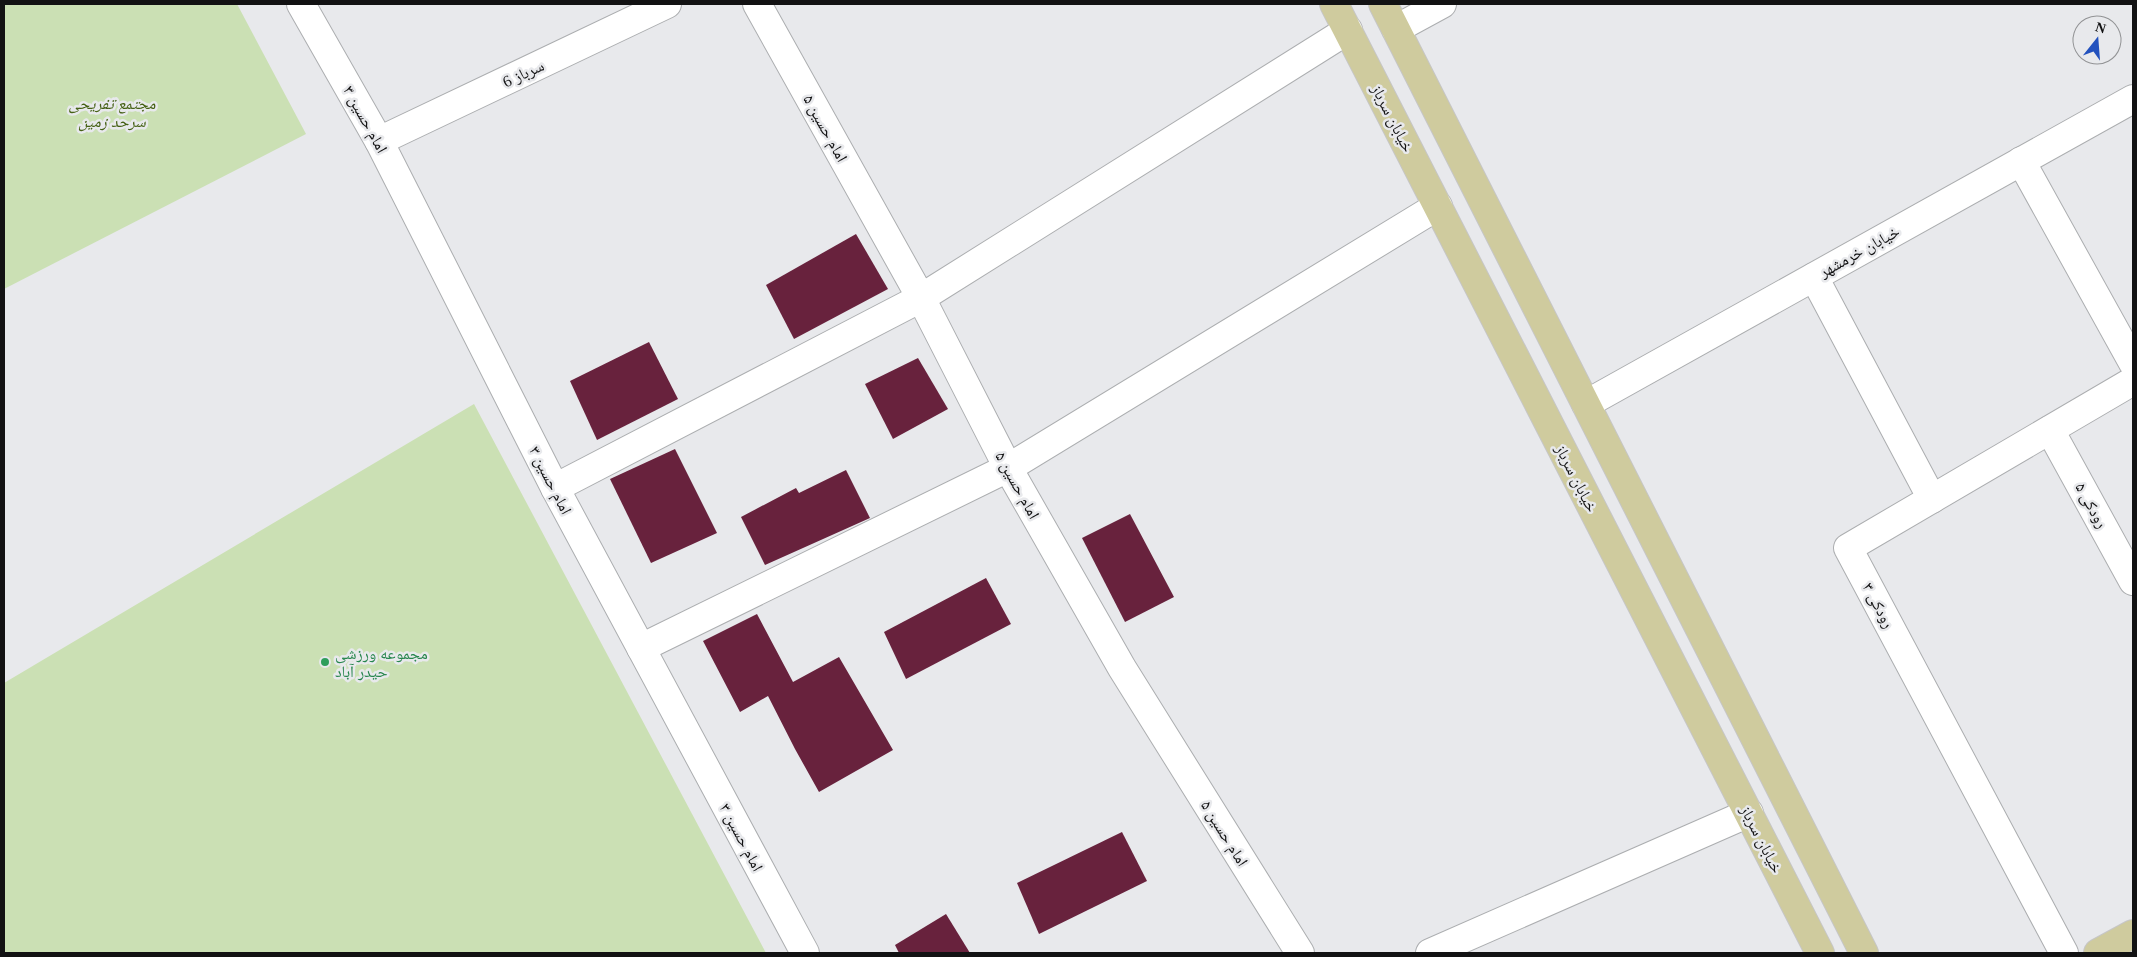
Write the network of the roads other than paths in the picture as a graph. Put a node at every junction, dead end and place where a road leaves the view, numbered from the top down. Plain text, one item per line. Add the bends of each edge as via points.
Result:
1 (301, 4) edge
2 (667, 4) edge
3 (757, 4) edge
4 (1334, 4) edge
5 (1383, 4) edge
6 (1442, 4) edge
7 (1348, 30) junction
8 (1396, 30) junction
9 (2133, 99) edge
10 (378, 141) junction
11 (2021, 161) junction
12 (1438, 206) junction
13 (1814, 277) junction
14 (921, 298) junction
15 (2133, 363) edge
16 (2133, 381) edge
17 (1586, 404) junction
18 (1550, 424) junction
19 (2050, 430) junction
20 (1008, 468) junction
21 (555, 488) junction
22 (1932, 499) junction
23 (2133, 581) edge
24 (641, 648) junction
25 (1749, 813) junction
26 (2133, 934) edge
27 (805, 953) edge
28 (1300, 953) edge
29 (1430, 953) edge
30 (1820, 953) edge
31 (1864, 953) edge
32 (2064, 953) edge
33 (2098, 953) edge

1 - 10 street, امام حسین ۳
2 - 10 street, سرباز 6
3 - 14 street, امام حسین ۵
4 - 7 main road, خیابان سرباز
5 - 8 main road
6 - 8 street
7 - 12 main road, خیابان سرباز
7 - 14 street
8 - 17 main road
9 - 11 street, خیابان خرمشهر
10 - 21 street, امام حسین ۳
11 - 13 street, خیابان خرمشهر
11 - 15 street
12 - 18 main road, خیابان سرباز
12 - 20 street
13 - 17 street, خیابان خرمشهر
13 - 22 street
14 - 20 street, امام حسین ۵
14 - 21 street
16 - 19 street, رودکی ۳
17 - 18 main road
17 - 31 main road
18 - 25 main road, خیابان سرباز
19 - 22 street, رودکی ۳
19 - 23 street, رودکی ۵
20 - 24 street
20 - 28 street, امام حسین ۵ via 1122,668
21 - 24 street, امام حسین ۳
22 - 32 street, رودکی ۳ via 1848,548
24 - 27 street, امام حسین ۳
25 - 29 street
25 - 30 main road, خیابان سرباز
26 - 33 main road

